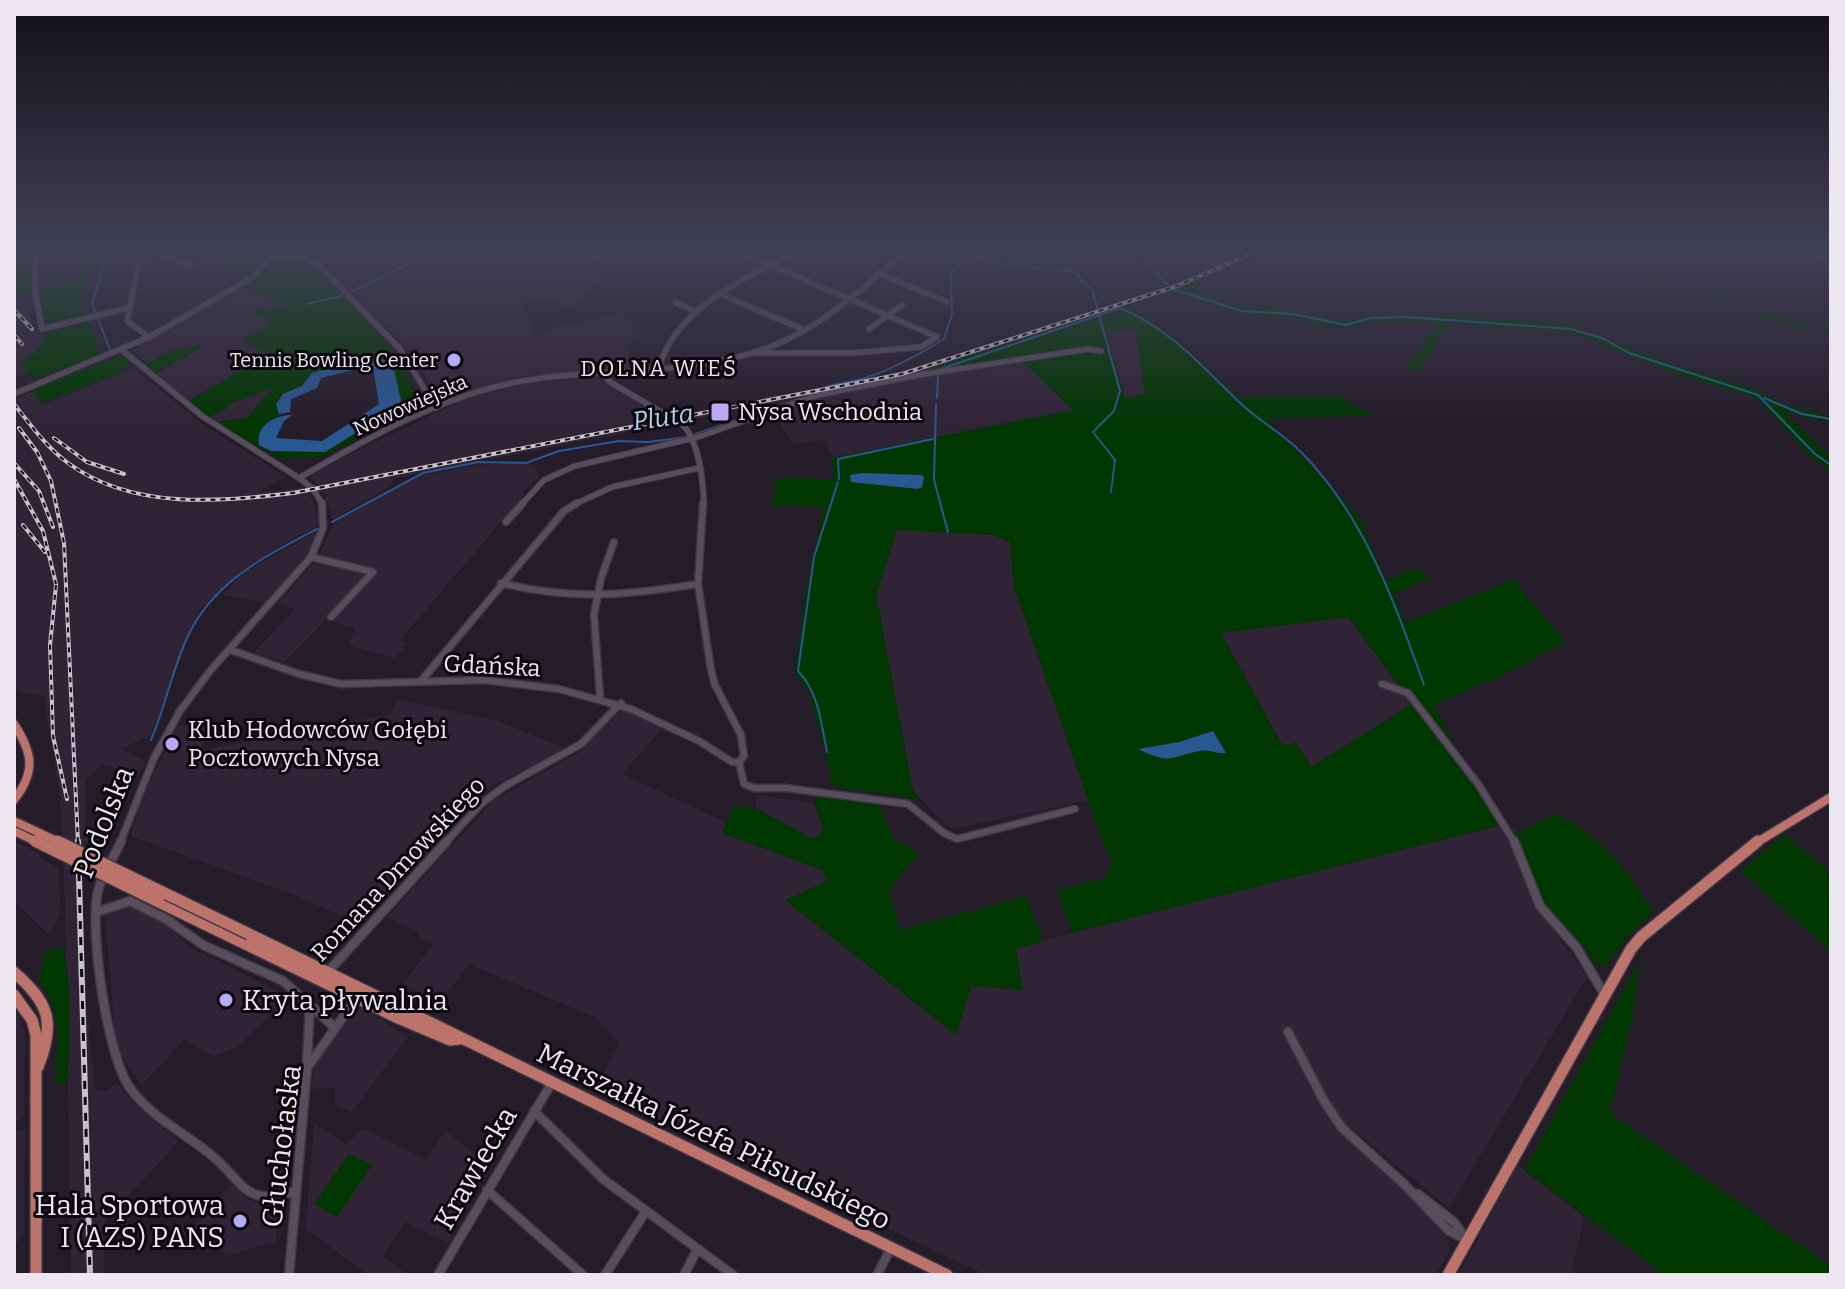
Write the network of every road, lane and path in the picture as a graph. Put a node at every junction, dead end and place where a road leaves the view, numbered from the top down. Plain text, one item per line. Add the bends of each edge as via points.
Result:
1 (37, 307) edge
2 (201, 307) edge
3 (360, 307) edge
4 (686, 307) edge
5 (703, 307) edge
6 (751, 307) edge
7 (834, 307) edge
8 (867, 307) edge
9 (899, 307) edge
10 (128, 308) joint
11 (697, 312) junction
12 (886, 316) junction
13 (802, 329) junction
14 (869, 329) dead end
15 (149, 337) junction
16 (122, 350) junction
17 (1101, 351) dead end
18 (752, 353) junction
19 (659, 368) junction
20 (602, 373) junction
21 (15, 391) edge
22 (436, 408) junction
23 (691, 436) junction
24 (699, 468) junction
25 (299, 478) junction
26 (506, 522) dead end
27 (614, 542) dead end
28 (311, 557) junction
29 (501, 583) junction
30 (698, 584) junction
31 (596, 598) junction
32 (331, 617) dead end
33 (231, 650) junction
34 (421, 681) junction
35 (1382, 684) dead end
36 (600, 697) junction
37 (621, 703) junction
38 (14, 724) edge
39 (739, 762) junction
40 (1831, 797) edge
41 (14, 800) edge
42 (1075, 809) dead end
43 (14, 821) edge
44 (15, 833) edge
45 (97, 912) junction
46 (245, 938) junction
47 (14, 972) edge
48 (324, 977) junction
49 (360, 994) junction
50 (1604, 994) junction
51 (14, 995) edge
52 (310, 1005) junction
53 (333, 1026) junction
54 (1288, 1032) dead end
55 (38, 1067) junction
56 (307, 1068) junction
57 (551, 1084) junction
58 (534, 1111) junction
59 (487, 1190) junction
60 (296, 1191) junction
61 (646, 1211) junction
62 (1466, 1243) junction
63 (891, 1248) junction
64 (697, 1250) junction
65 (36, 1275) edge
66 (289, 1275) edge
67 (438, 1275) edge
68 (583, 1275) edge
69 (605, 1275) edge
70 (684, 1275) edge
71 (733, 1275) edge
72 (877, 1275) edge
73 (947, 1275) edge
74 (1448, 1275) edge

1 - 10 street via 42,329
2 - 15 street
3 - 22 street via 397,345
4 - 11 street
5 - 11 street
6 - 13 street
7 - 13 street, Nowowiejska
8 - 12 street
9 - 12 street
10 - 15 street via 128,325
11 - 19 street via 666,349
12 - 14 street
12 - 18 street via 937,337 921,347 852,353
13 - 18 street, Nowowiejska
15 - 16 street
16 - 21 street
16 - 25 street via 214,424
17 - 23 street via 919,375 814,396
18 - 19 street, Nowowiejska
19 - 20 street, Nowowiejska
20 - 22 street, Nowowiejska via 507,384
20 - 23 street via 683,425
22 - 25 street, Nowowiejska
23 - 24 street
23 - 26 street via 558,472 531,491
24 - 29 street via 622,483 575,503
24 - 30 street via 704,520
25 - 28 street, Podolska via 319,497 324,513 323,533
27 - 31 street
28 - 32 street via 373,572
28 - 33 street, Podolska
29 - 31 street via 549,596
29 - 34 street
30 - 31 street
30 - 39 street via 712,674 741,735 744,756
31 - 36 street
33 - 34 street, Gdańska via 336,684
33 - 45 street, Podolska via 186,701 160,745 100,881
34 - 36 street, Gdańska via 499,680
35 - 50 street via 1408,693 1478,784 1511,834 1540,906 1577,948
36 - 37 street, Gdańska
37 - 39 street, Gdańska via 692,734
37 - 48 street, Romana Dmowskiego via 581,744 481,804
38 - 41 main road via 33,758 29,777
39 - 42 street, Gdańska via 747,786 908,804 950,838
40 - 50 main road via 1769,833 1641,937
43 - 46 main road, Marszałka Józefa Piłsudskiego, bridge
44 - 46 main road, Marszałka Józefa Piłsudskiego, bridge
45 - 52 street via 130,901 203,945 283,981
45 - 60 street, Podolska via 108,1035 127,1084 228,1168 248,1193 260,1200
46 - 48 main road, Marszałka Józefa Piłsudskiego
47 - 55 main road via 38,993 47,1011 49,1029
48 - 49 main road, Marszałka Józefa Piłsudskiego
49 - 53 street, Głuchołaska
49 - 57 main road, Marszałka Józefa Piłsudskiego
50 - 62 main road
51 - 55 main road via 32,1020
52 - 53 street
52 - 56 street
53 - 56 street, Głuchołaska
54 - 62 street via 1342,1128
55 - 65 main road
56 - 60 street, Głuchołaska
57 - 58 street, Krawiecka
57 - 63 main road, Marszałka Józefa Piłsudskiego
58 - 59 street, Krawiecka
58 - 61 street
59 - 67 street, Krawiecka
59 - 68 street
60 - 66 street, Głuchołaska
61 - 64 street
61 - 69 street
62 - 74 main road
63 - 72 street
63 - 73 main road, Marszałka Józefa Piłsudskiego
64 - 70 street
64 - 71 street

